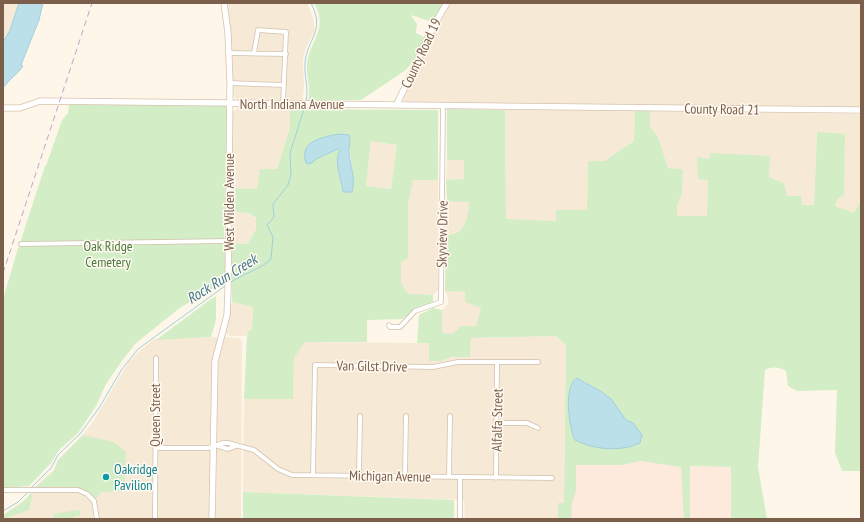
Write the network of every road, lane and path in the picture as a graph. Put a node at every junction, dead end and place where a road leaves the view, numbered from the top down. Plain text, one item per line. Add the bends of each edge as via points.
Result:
1 (224, 3) edge
2 (448, 3) edge
3 (229, 53) junction
4 (254, 53) junction
5 (286, 54) junction
6 (230, 83) junction
7 (284, 84) junction
8 (230, 103) junction
9 (283, 104) junction
10 (397, 104) junction
11 (443, 105) junction
12 (583, 107) joint
13 (3, 108) edge
14 (861, 110) edge
15 (228, 242) junction
16 (21, 244) dead end
17 (389, 325) dead end
18 (156, 358) dead end
19 (497, 362) junction
20 (538, 362) dead end
21 (360, 416) dead end
22 (406, 416) dead end
23 (450, 416) dead end
24 (496, 423) junction
25 (538, 428) dead end
26 (215, 447) junction
27 (155, 448) junction
28 (313, 475) junction
29 (359, 476) junction
30 (405, 477) junction
31 (449, 477) junction
32 (460, 477) junction
33 (496, 478) junction
34 (552, 478) dead end
35 (3, 490) edge
36 (97, 519) edge
37 (155, 519) edge
38 (212, 519) edge
39 (460, 519) edge

1 - 3 street, West Wilden Avenue
2 - 10 street, County Road 19 via 435,23
3 - 4 street
3 - 6 street, West Wilden Avenue
4 - 5 street
4 - 5 street via 256,34 261,30 286,32
5 - 7 street
6 - 7 street
6 - 8 street, West Wilden Avenue
7 - 9 street
8 - 9 street, North Indiana Avenue
8 - 13 street, North Indiana Avenue via 40,101 14,108
8 - 15 street, West Wilden Avenue
9 - 10 street, North Indiana Avenue
10 - 11 street, North Indiana Avenue
11 - 12 street, North Indiana Avenue
11 - 17 street, Skyview Drive via 441,302 415,311 400,327
12 - 14 street, County Road 21
15 - 16 street
15 - 26 street, West Wilden Avenue via 226,319 215,361
18 - 27 street, Queen Street
19 - 20 street, Van Gilst Drive
19 - 24 street, Alfalfa Street
19 - 28 street, Van Gilst Drive via 458,362 433,367 314,365
21 - 29 street
22 - 30 street
23 - 31 street
24 - 25 street via 527,423
24 - 33 street, Alfalfa Street
26 - 27 street, Michigan Avenue
26 - 28 street, Michigan Avenue via 223,443 254,450 284,472 292,475
26 - 38 street, West Wilden Avenue
27 - 37 street, Queen Street
28 - 29 street, Michigan Avenue
29 - 30 street, Michigan Avenue
30 - 31 street, Michigan Avenue
31 - 32 street, Michigan Avenue
32 - 33 street, Michigan Avenue
32 - 39 street
33 - 34 street, Michigan Avenue
35 - 36 street via 78,490 87,494 96,505

